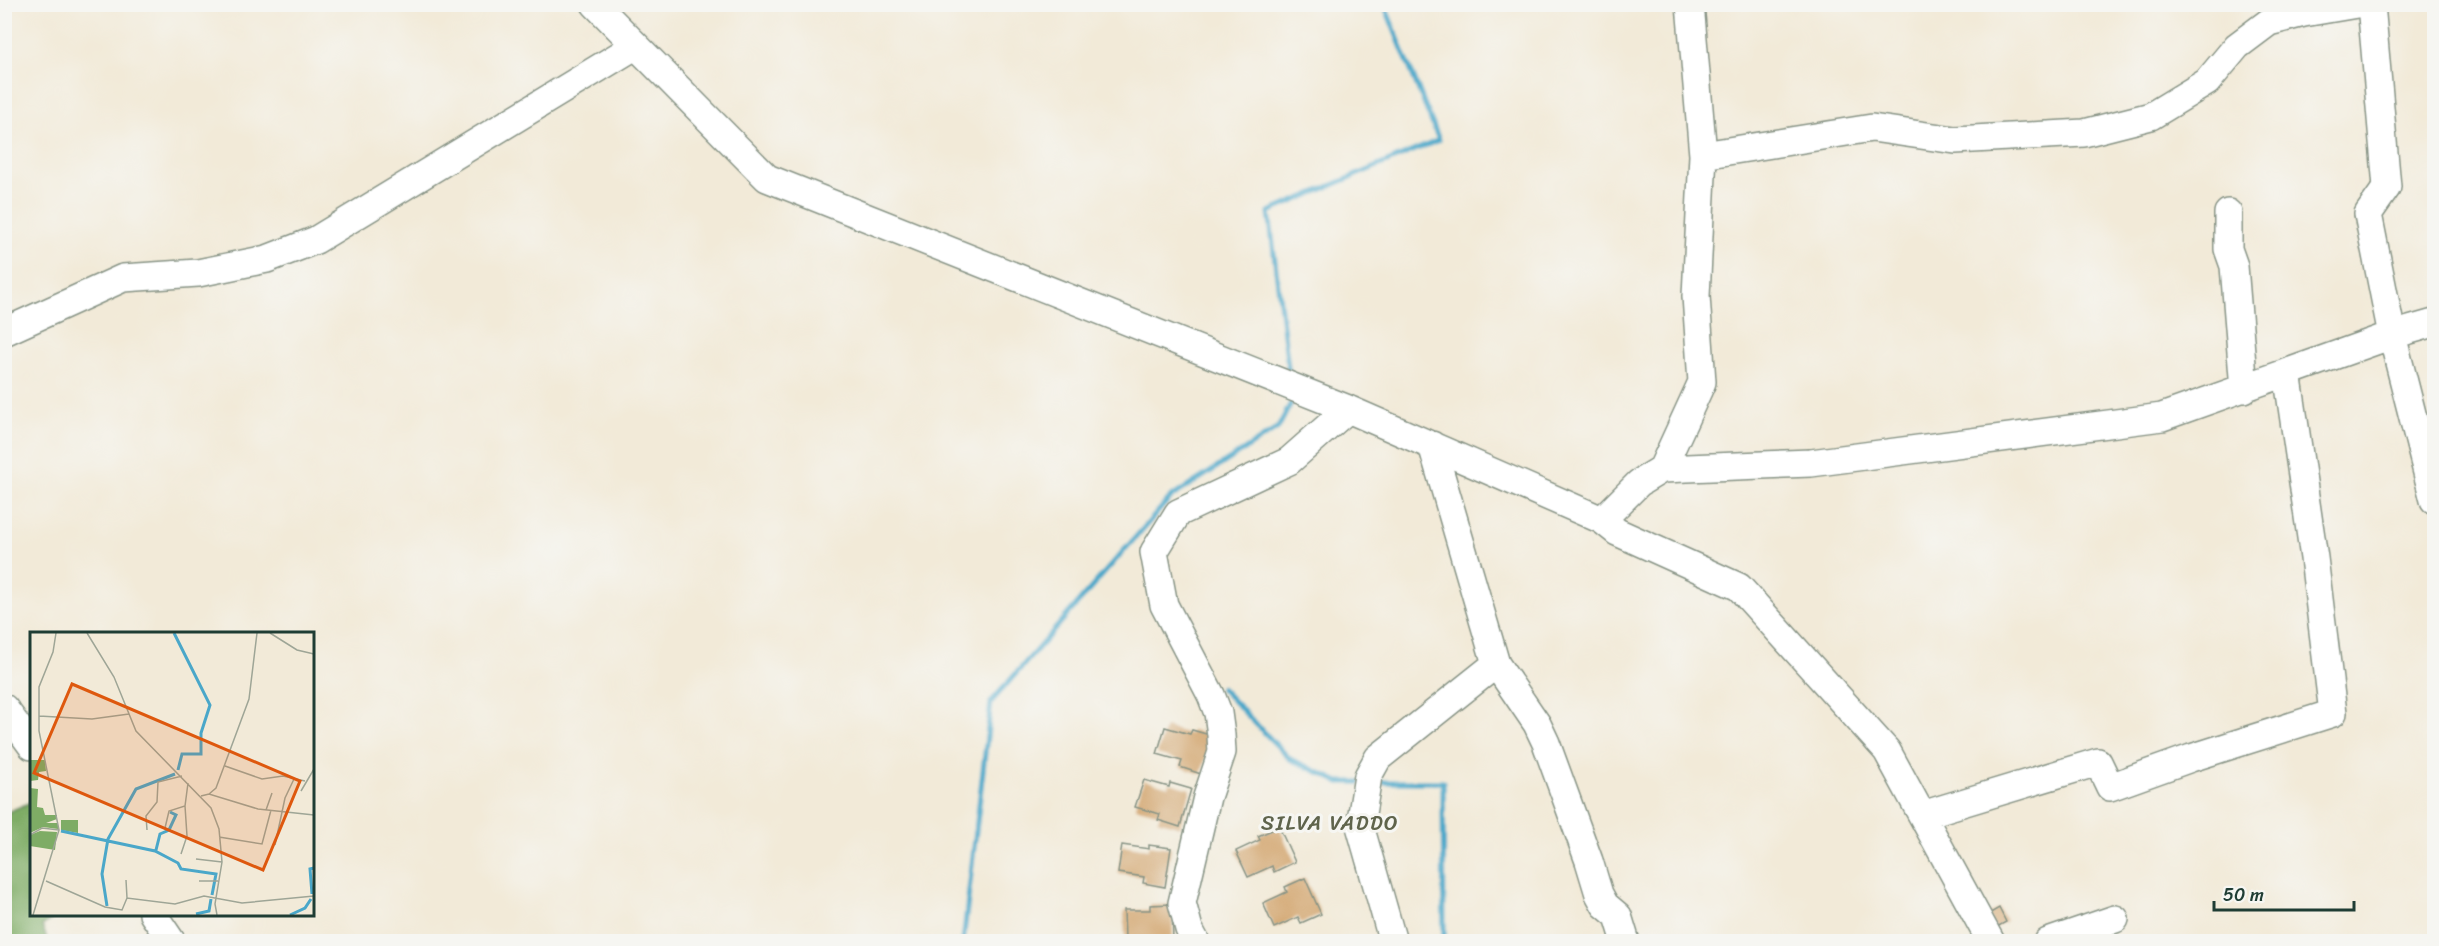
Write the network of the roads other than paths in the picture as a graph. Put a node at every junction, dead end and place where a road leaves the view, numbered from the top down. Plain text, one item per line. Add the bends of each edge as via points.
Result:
1 (595, 4) edge
2 (1690, 4) edge
3 (2358, 4) edge
4 (2371, 4) edge
5 (636, 46) junction
6 (1703, 155) junction
7 (2228, 213) dead end
8 (2434, 323) edge
9 (4, 332) edge
10 (2392, 335) junction
11 (2287, 372) junction
12 (2244, 389) junction
13 (1348, 409) junction
14 (1431, 445) junction
15 (1662, 469) junction
16 (2434, 500) edge
17 (1602, 520) junction
18 (1496, 664) junction
19 (4, 708) edge
20 (30, 743) edge
21 (1922, 815) junction
22 (154, 916) edge
23 (2115, 919) dead end
24 (172, 942) edge
25 (1196, 942) edge
26 (1393, 942) edge
27 (1626, 942) edge
28 (1991, 942) edge
29 (2048, 942) edge

1 - 5 street
2 - 6 street
3 - 6 street via 2269,22 2237,45 2207,82 2188,94 2151,116 2084,133 1956,140 1872,128
4 - 10 street via 2386,187 2368,214
5 - 9 street via 316,240 267,259 209,271 123,278
5 - 13 street via 767,178
6 - 15 street via 1696,296 1702,382
7 - 12 street via 2228,249 2235,275
8 - 10 street
10 - 11 street
10 - 16 street
11 - 12 street
11 - 21 street via 2333,713 2110,787 2098,762
12 - 15 street via 2162,417 1811,463
13 - 14 street
13 - 25 street via 1289,461 1178,513 1154,552 1164,605 1218,713 1222,752 1182,903
14 - 17 street
14 - 18 street
15 - 17 street via 1639,483
17 - 21 street via 1617,532 1739,587 1887,751
18 - 26 street via 1378,758 1368,776 1360,826
18 - 27 street via 1545,743 1599,894 1618,916
19 - 20 street
21 - 28 street
22 - 24 street
23 - 29 street

